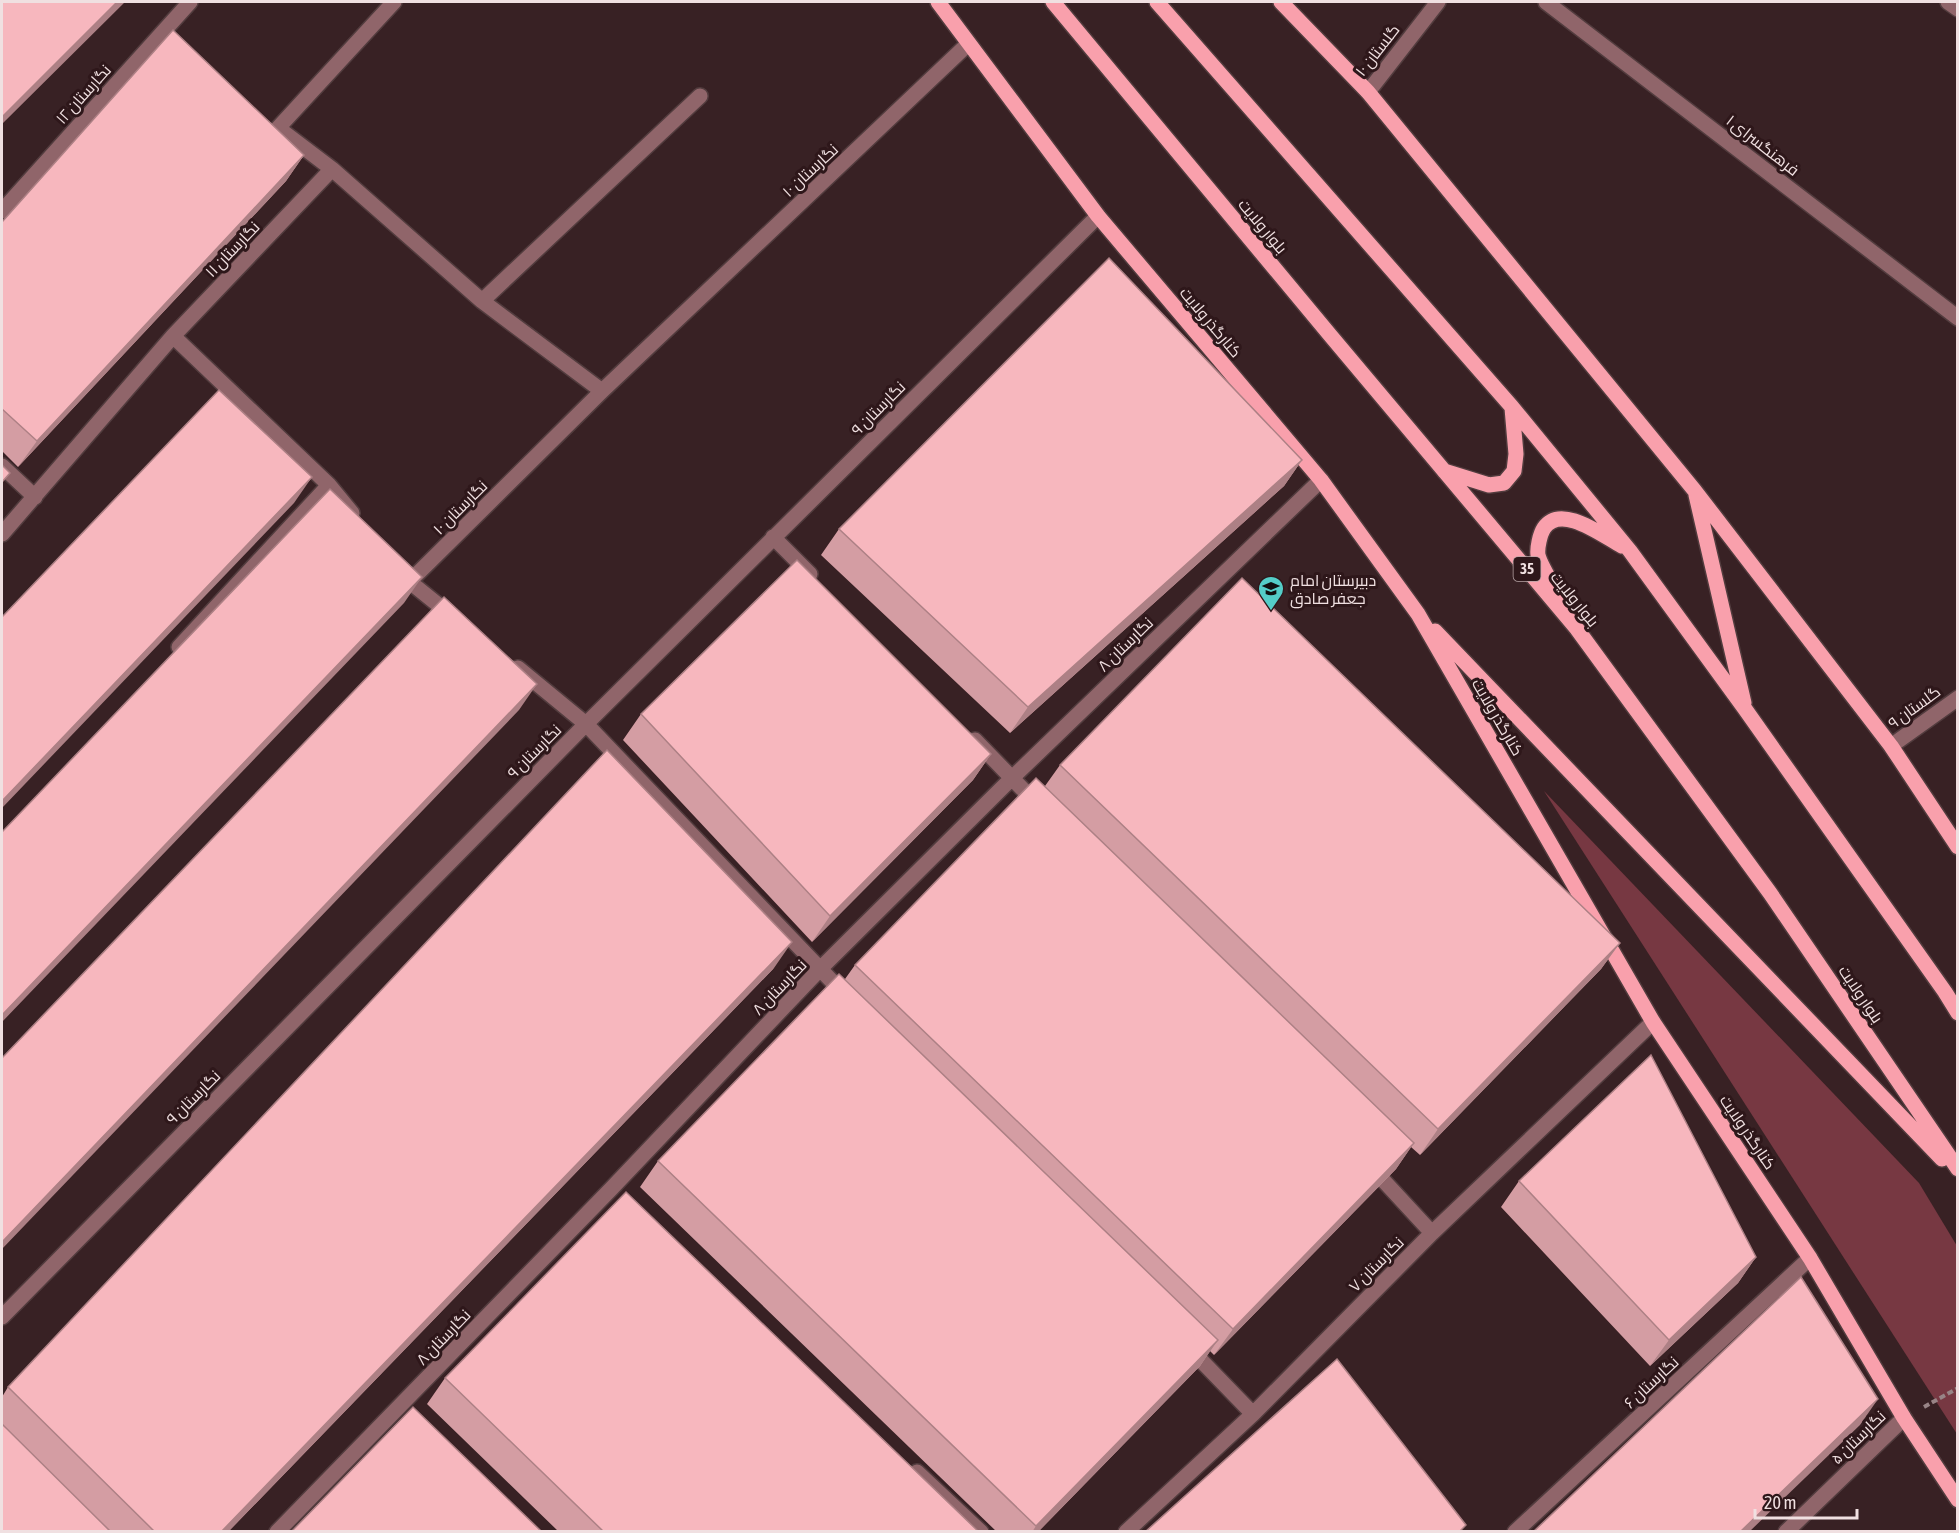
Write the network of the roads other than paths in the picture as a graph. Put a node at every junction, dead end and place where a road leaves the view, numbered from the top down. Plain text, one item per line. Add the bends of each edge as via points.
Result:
1 (190, 2) edge
2 (394, 2) edge
3 (938, 2) edge
4 (1053, 2) edge
5 (1157, 2) edge
6 (1281, 2) edge
7 (1438, 2) edge
8 (1546, 2) edge
9 (1948, 2) edge
10 (1958, 9) edge
11 (968, 44) junction
12 (1368, 92) junction
13 (700, 96) dead end
14 (332, 170) junction
15 (2, 211) edge
16 (1098, 216) junction
17 (482, 301) junction
18 (1958, 318) edge
19 (173, 336) junction
20 (602, 391) junction
21 (1512, 407) junction
22 (2, 466) edge
23 (1444, 471) junction
24 (1321, 480) junction
25 (329, 485) junction
26 (1695, 491) junction
27 (35, 497) junction
28 (358, 520) edge
29 (2, 534) edge
30 (773, 537) junction
31 (1630, 551) junction
32 (395, 564) edge
33 (410, 582) junction
34 (823, 587) edge
35 (394, 599) edge
36 (1418, 614) junction
37 (466, 627) edge
38 (1577, 629) junction
39 (503, 656) edge
40 (169, 658) edge
41 (1958, 698) edge
42 (1745, 709) junction
43 (586, 724) junction
44 (963, 728) edge
45 (1891, 746) junction
46 (1012, 778) junction
47 (1045, 813) edge
48 (1958, 848) edge
49 (820, 969) junction
50 (1945, 992) junction
51 (853, 1004) edge
52 (1958, 1004) edge
53 (1958, 1014) edge
54 (1653, 1022) junction
55 (1359, 1154) edge
56 (1958, 1169) edge
57 (1958, 1175) edge
58 (1432, 1233) junction
59 (1810, 1258) junction
60 (2, 1317) edge
61 (1178, 1337) edge
62 (1253, 1414) junction
63 (1904, 1418) junction
64 (902, 1458) edge
65 (1958, 1500) edge
66 (277, 1532) edge
67 (981, 1532) edge
68 (1126, 1532) edge
69 (1515, 1532) edge
70 (1786, 1532) edge

1 - 15 street, نگارستان ۱۲
2 - 14 street via 278,128
3 - 11 main road, کنارگذر ولایت
4 - 23 main road, بلوار ولایت / 35
5 - 21 main road
6 - 12 main road
7 - 12 street, گلستان ۱۰
8 - 18 street, فرهنگسرای ۱
9 - 10 street
11 - 16 main road, کنارگذر ولایت
11 - 20 street, نگارستان ۱۰
12 - 26 main road
13 - 17 street
14 - 17 street
14 - 19 street, نگارستان ۱۱
16 - 24 main road, کنارگذر ولایت
16 - 30 street, نگارستان ۹
17 - 20 street
19 - 25 street
19 - 27 street, نگارستان ۱۱
20 - 33 street, نگارستان ۱۰
21 - 23 main road via 1516,454 1514,471 1504,483 1489,485
21 - 31 main road
22 - 27 street
23 - 38 main road, بلوار ولایت / 35
24 - 36 main road, کنارگذر ولایت
24 - 46 street, نگارستان ۸
25 - 28 street
25 - 40 street
26 - 42 main road
26 - 45 main road
27 - 29 street, نگارستان ۱۱
30 - 34 street
30 - 43 street, نگارستان ۹
31 - 38 main road via 1571,520 1550,521 1542,530 1538,556
31 - 42 main road
32 - 33 street
33 - 35 street, نگارستان ۱۰
33 - 37 street
36 - 54 main road, کنارگذر ولایت
36 - 57 main road
38 - 56 main road, بلوار ولایت / 35 via 1770,893
39 - 43 street
41 - 45 street, گلستان ۹
42 - 50 main road
43 - 49 street
43 - 60 street, نگارستان ۹
44 - 46 street
45 - 48 main road
46 - 47 street
46 - 49 street, نگارستان ۸
49 - 51 street
49 - 66 street, نگارستان ۸ via 616,1193 404,1411
50 - 52 main road
50 - 53 main road
54 - 58 street, نگارستان ۷
54 - 59 main road, کنارگذر ولایت
55 - 58 street
58 - 62 street, نگارستان ۷
59 - 63 main road, کنارگذر ولایت
59 - 69 street, نگارستان ۶
61 - 62 street
62 - 68 street, نگارستان ۷
63 - 65 main road, کنارگذر ولایت
63 - 70 street, نگارستان ۵
64 - 67 street

